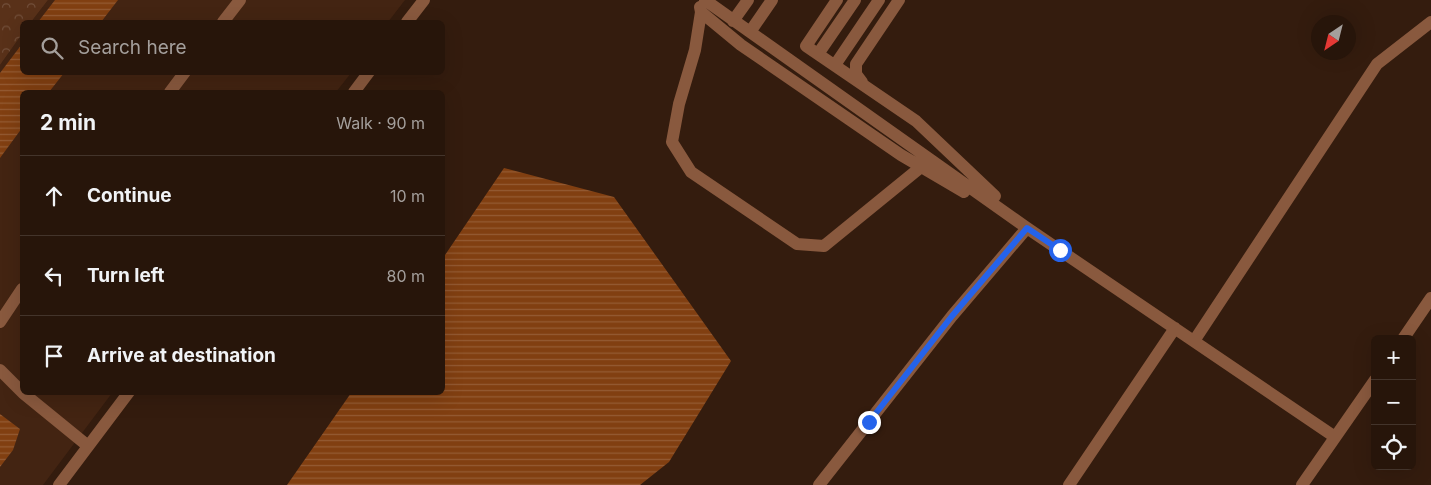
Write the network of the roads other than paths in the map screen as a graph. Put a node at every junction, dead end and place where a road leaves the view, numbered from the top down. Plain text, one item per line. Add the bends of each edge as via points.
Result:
1 (240, 0) edge
2 (424, 0) edge
3 (727, 0) edge
4 (748, 0) edge
5 (772, 0) edge
6 (837, 0) edge
7 (855, 0) edge
8 (879, 0) edge
9 (899, 0) edge
10 (703, 3) edge
11 (719, 11) junction
12 (225, 20) edge
13 (409, 20) edge
14 (733, 21) junction
15 (1431, 22) edge
16 (750, 32) junction
17 (818, 54) junction
18 (835, 65) junction
19 (183, 75) edge
20 (367, 75) edge
21 (863, 84) junction
22 (172, 90) edge
23 (356, 90) edge
24 (921, 167) junction
25 (1027, 228) junction
26 (20, 292) edge
27 (1431, 298) edge
28 (0, 322) edge
29 (1175, 328) junction
30 (1406, 335) edge
31 (1194, 341) junction
32 (0, 370) edge
33 (1371, 386) edge
34 (20, 391) edge
35 (24, 395) edge
36 (127, 395) edge
37 (1335, 437) junction
38 (88, 446) junction
39 (59, 485) edge
40 (819, 485) edge
41 (1069, 485) edge
42 (1302, 485) edge

1 - 12 street
2 - 13 street
3 - 11 street
4 - 14 street
5 - 16 street
6 - 17 street via 806,46
7 - 17 street
8 - 18 street
9 - 21 street via 856,64 856,74
10 - 11 street
10 - 24 street via 741,45
10 - 24 street via 672,142 691,172 797,244 824,246
11 - 14 street
14 - 16 street
15 - 31 street via 1377,64
16 - 25 street
17 - 18 street
18 - 21 street
19 - 22 street
20 - 23 street
21 - 25 street via 916,121
24 - 25 street
25 - 29 street
25 - 40 street via 952,316
26 - 28 street
27 - 30 street
29 - 31 street
29 - 41 street
31 - 37 street
32 - 34 street
33 - 37 street
35 - 38 street
36 - 38 street
37 - 42 street
38 - 39 street

